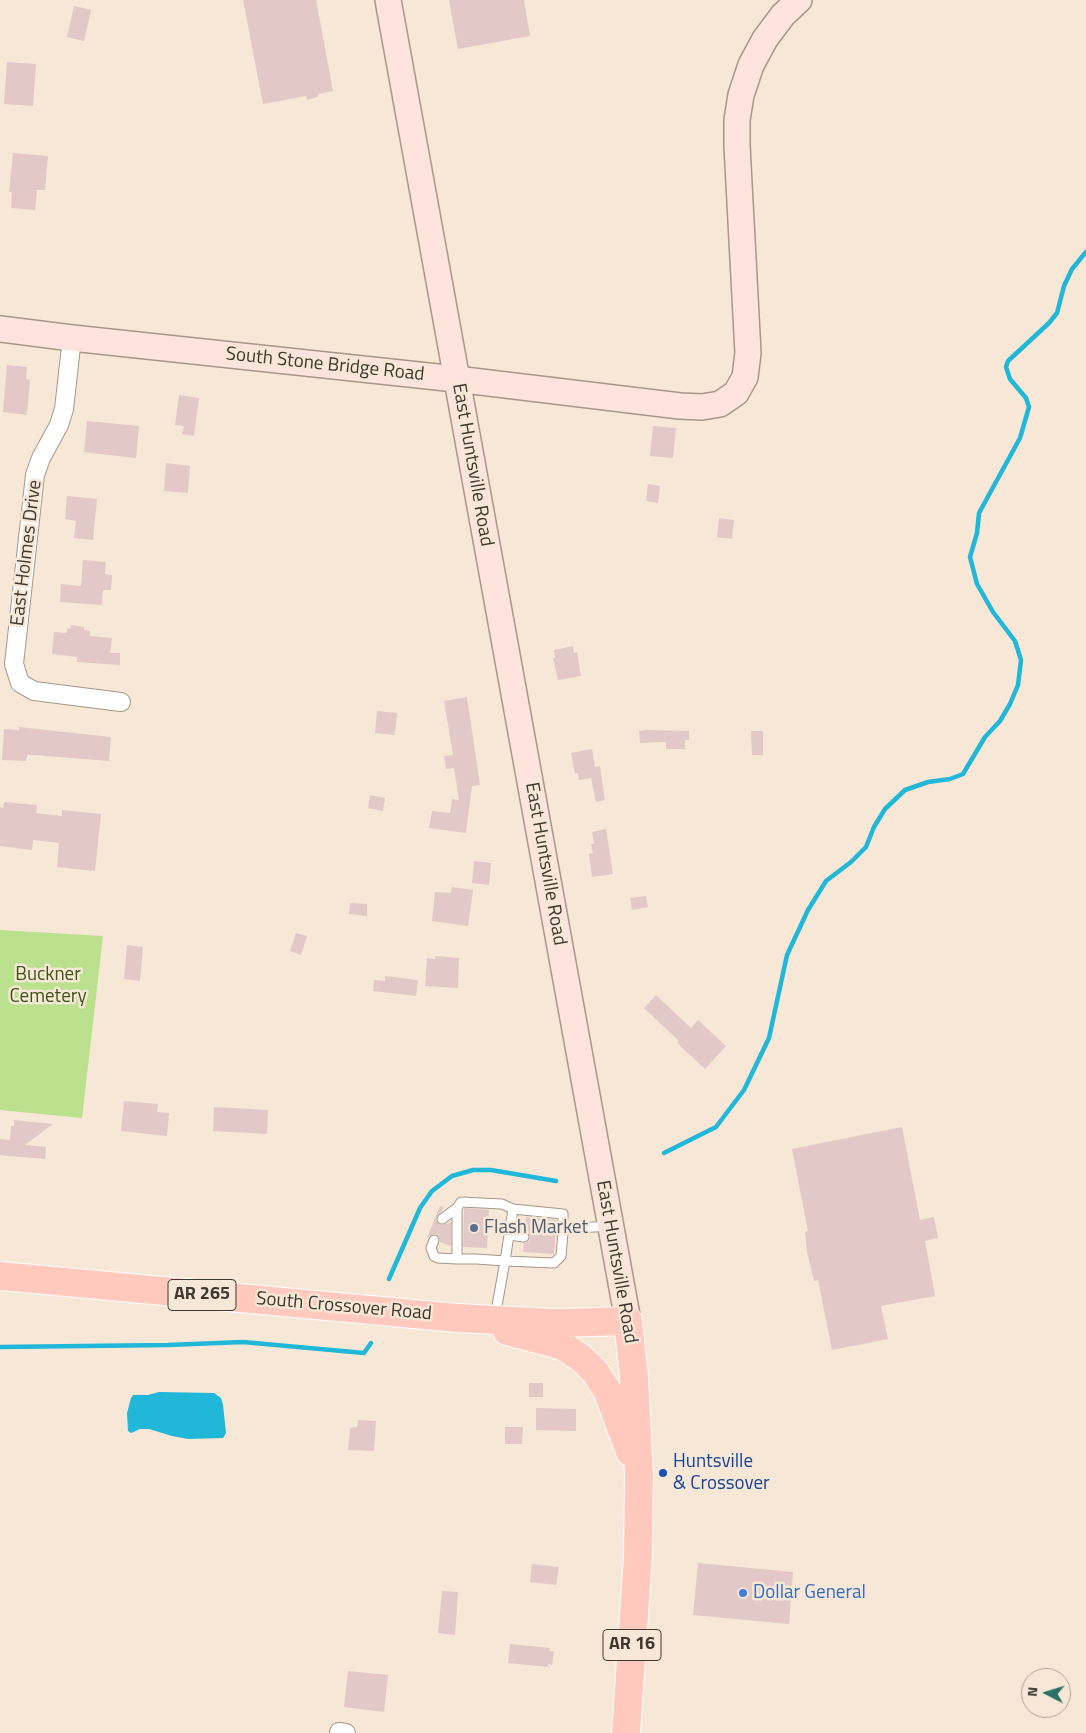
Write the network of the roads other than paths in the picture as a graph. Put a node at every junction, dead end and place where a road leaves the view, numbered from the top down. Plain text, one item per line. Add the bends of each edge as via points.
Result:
1 (388, 0) edge
2 (799, 0) edge
3 (0, 329) edge
4 (72, 338) junction
5 (456, 379) junction
6 (121, 702) dead end
7 (457, 1208) junction
8 (513, 1209) junction
9 (442, 1219) dead end
10 (611, 1226) junction
11 (563, 1229) junction
12 (509, 1236) junction
13 (524, 1237) dead end
14 (434, 1240) dead end
15 (457, 1259) junction
16 (505, 1261) junction
17 (0, 1276) edge
18 (457, 1318) junction
19 (495, 1319) junction
20 (628, 1321) junction
21 (639, 1474) junction
22 (626, 1733) edge

1 - 5 main road, East Huntsville Road / AR 16
2 - 5 main road, South Stone Bridge Road via 765,39 750,65 741,95 737,146 748,353 745,377 736,393 720,404 680,406
3 - 4 main road, South Stone Bridge Road
4 - 5 main road, South Stone Bridge Road
4 - 6 street, East Holmes Drive via 64,409 35,475 14,664 20,683 34,691
5 - 10 main road, East Huntsville Road / AR 16
7 - 8 lane via 461,1202 502,1204
7 - 9 lane
7 - 15 lane
8 - 11 lane via 563,1214
8 - 12 lane
10 - 11 lane
10 - 20 main road, East Huntsville Road / AR 16
11 - 16 lane via 559,1240 561,1256 554,1263
12 - 13 lane
12 - 16 lane
14 - 15 lane via 434,1256
15 - 16 lane
16 - 19 lane
17 - 18 main road, South Crossover Road / AR 265
18 - 19 main road, South Crossover Road / AR 265
18 - 21 main road via 563,1346 581,1358 596,1372 606,1390
19 - 20 main road, South Crossover Road / AR 265
20 - 21 main road, East Huntsville Road / AR 16
21 - 22 main road, East Huntsville Road / AR 16 via 638,1556

